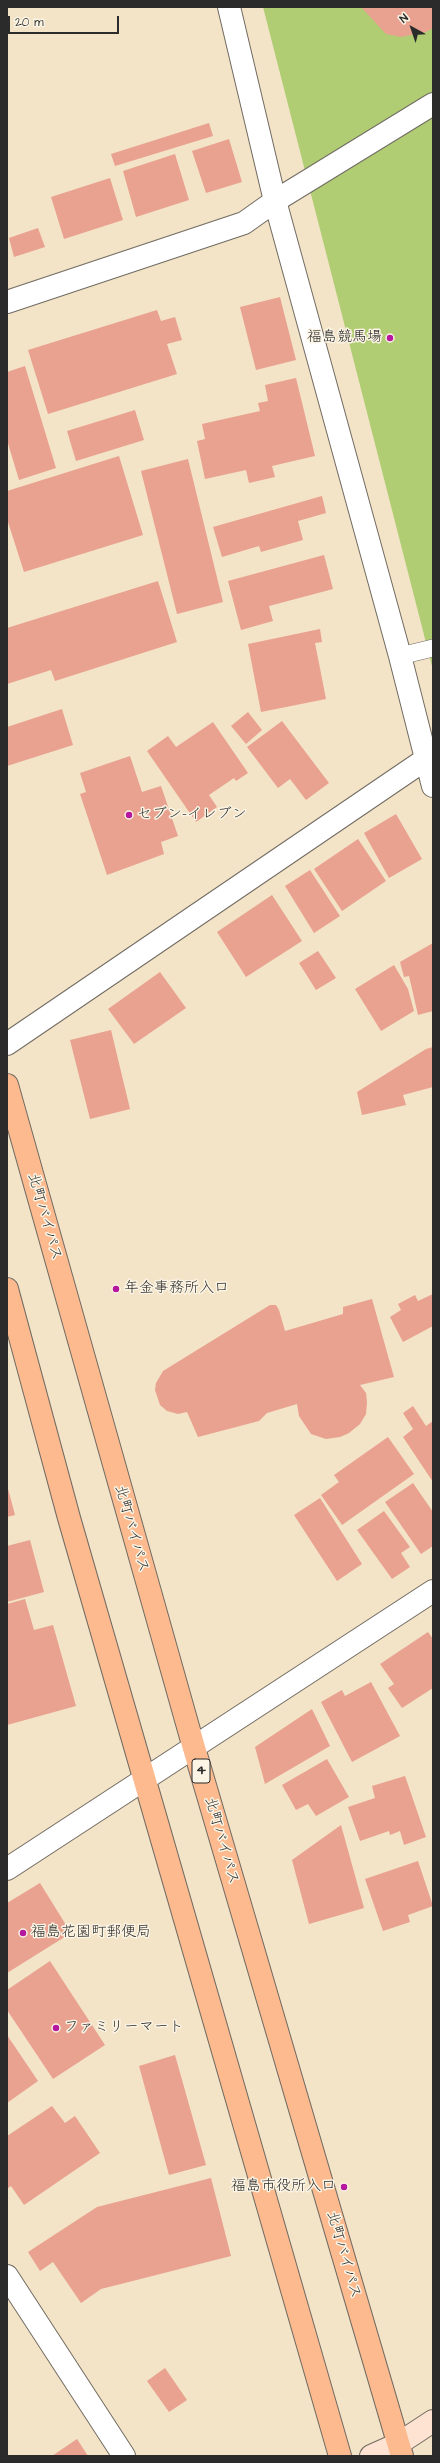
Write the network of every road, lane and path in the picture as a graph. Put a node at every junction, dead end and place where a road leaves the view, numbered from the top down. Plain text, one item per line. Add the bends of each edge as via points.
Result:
1 (230, 7) edge
2 (433, 104) edge
3 (275, 201) junction
4 (7, 302) edge
5 (433, 648) edge
6 (400, 656) junction
7 (426, 759) junction
8 (433, 786) edge
9 (7, 1044) edge
10 (7, 1085) edge
11 (7, 1289) edge
12 (433, 1590) edge
13 (194, 1748) junction
14 (144, 1780) junction
15 (7, 1869) edge
16 (7, 2276) edge
17 (433, 2421) edge
18 (400, 2450) edge
19 (124, 2456) edge
20 (340, 2456) edge
21 (371, 2456) edge

1 - 3 street
2 - 3 street
3 - 4 street via 244,223
3 - 6 street
5 - 6 lane
6 - 7 street
7 - 8 street
7 - 9 street
10 - 13 highway, 北町バイパス / 4
11 - 14 highway
12 - 13 street
13 - 14 street
13 - 18 highway, 北町バイパス / 4
14 - 15 street
14 - 20 highway
16 - 19 street
17 - 18 street
18 - 21 street

